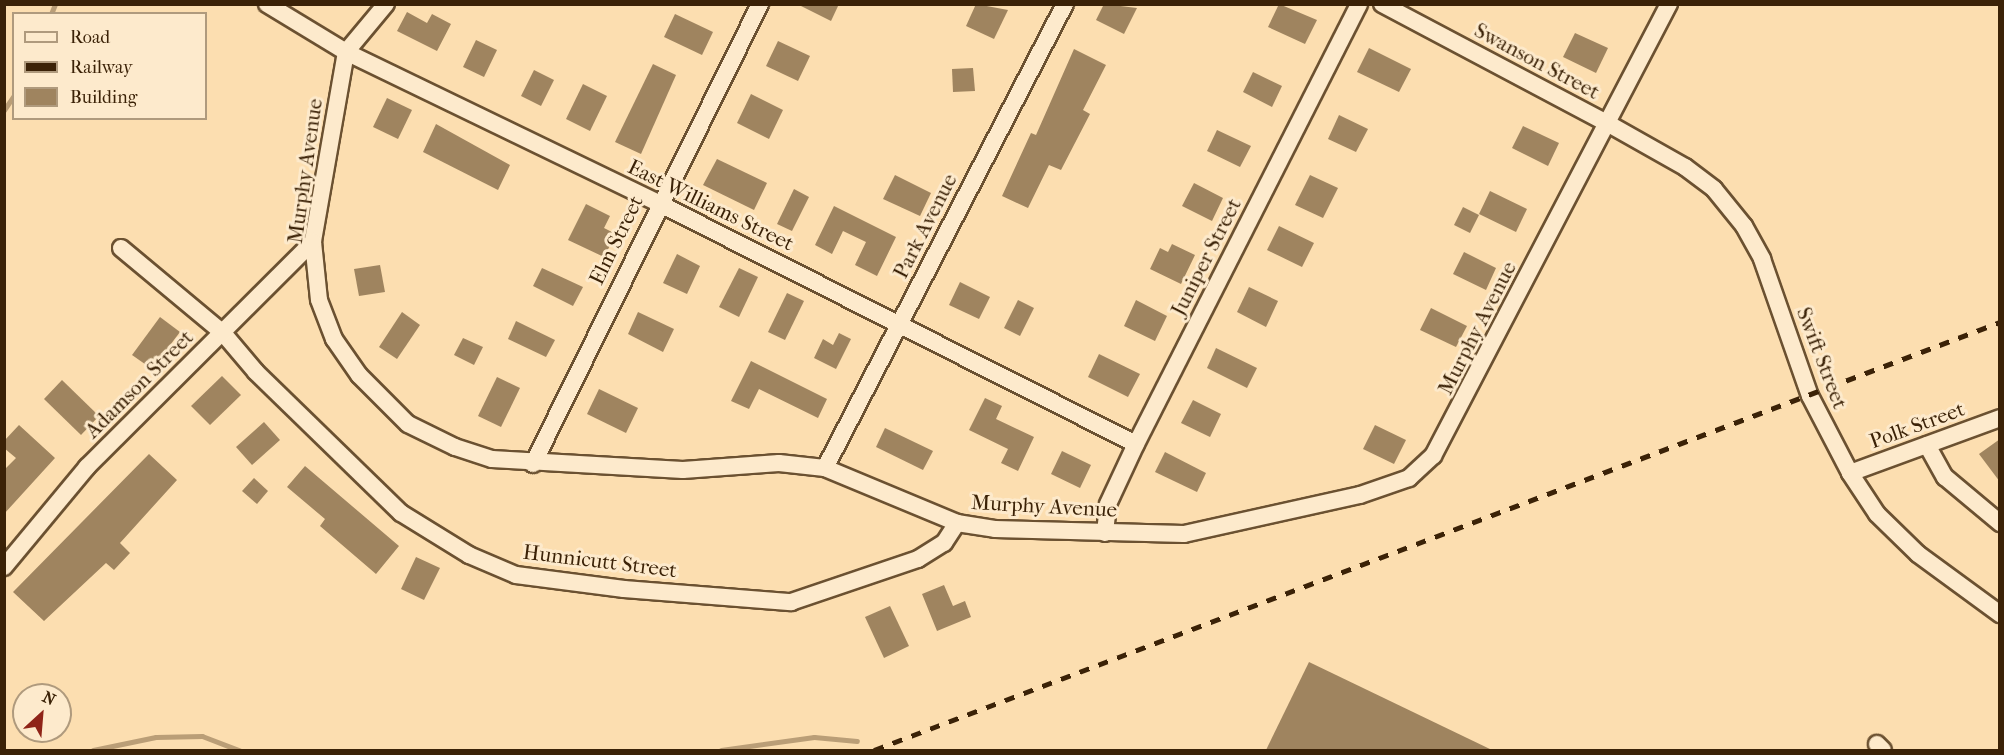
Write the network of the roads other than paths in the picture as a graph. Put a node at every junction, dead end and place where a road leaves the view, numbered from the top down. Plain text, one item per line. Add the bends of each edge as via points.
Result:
1 (267, 4) edge
2 (386, 4) edge
3 (760, 4) edge
4 (1065, 4) edge
5 (1359, 4) edge
6 (1382, 4) edge
7 (1669, 4) edge
8 (346, 52) junction
9 (1607, 123) junction
10 (658, 203) junction
11 (314, 242) junction
12 (121, 248) dead end
13 (900, 324) junction
14 (223, 333) junction
15 (2000, 418) edge
16 (1136, 444) junction
17 (1928, 445) junction
18 (533, 464) junction
19 (825, 468) junction
20 (1850, 473) junction
21 (957, 524) junction
22 (2000, 524) edge
23 (1105, 533) junction
24 (4, 567) edge
25 (2000, 614) edge

1 - 8 street, East Williams Street
2 - 8 street
3 - 10 street, Elm Street
4 - 13 street, Park Avenue
5 - 16 street, Juniper Street
6 - 9 street, Swanson Street
7 - 9 street, Murphy Avenue
8 - 10 street, East Williams Street
8 - 11 street, Murphy Avenue
9 - 20 street, Swift Street via 1714,189 1744,226 1762,259 1810,396
9 - 23 street, Murphy Avenue via 1454,423 1433,456 1409,478 1360,495 1184,534
10 - 13 street, East Williams Street
10 - 18 street, Elm Street
11 - 14 street, Adamson Street
11 - 18 street, Murphy Avenue via 319,300 334,339 359,375 418,429 455,447
12 - 14 street, Hunnicutt Street
13 - 16 street, East Williams Street
13 - 19 street, Park Avenue
14 - 21 street, Hunnicutt Street via 256,372 401,513 469,555 516,575 624,589 791,602 918,559 944,543
14 - 24 street, Adamson Street via 87,467
15 - 17 street, Polk Street
16 - 23 street, Juniper Street via 1108,504
17 - 20 street, Polk Street
17 - 22 street via 1945,477
18 - 19 street, Murphy Avenue via 683,470 779,463
19 - 21 street, Murphy Avenue
20 - 25 street, Swift Street via 1877,514 1918,554
21 - 23 street, Murphy Avenue

